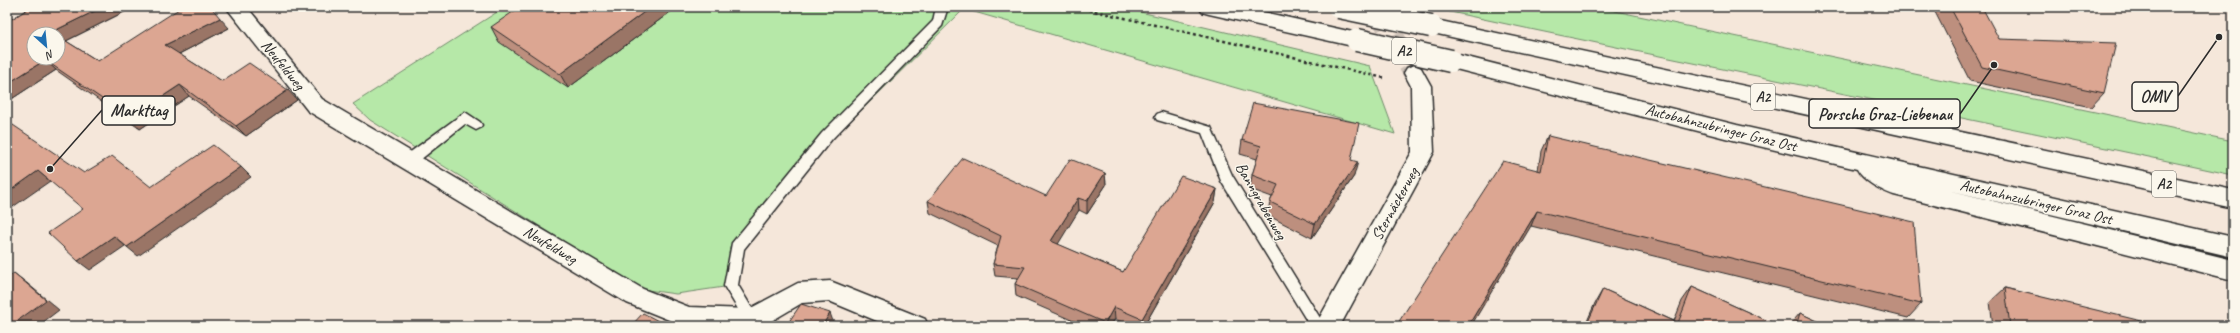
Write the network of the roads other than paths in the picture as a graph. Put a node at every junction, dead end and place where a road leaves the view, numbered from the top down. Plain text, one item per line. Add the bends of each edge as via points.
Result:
1 (236, 7) edge
2 (942, 7) edge
3 (1209, 7) edge
4 (1339, 7) edge
5 (1414, 73) tunnel mouth
6 (1161, 116) dead end
7 (476, 125) dead end
8 (410, 160) junction
9 (1854, 160) junction
10 (2233, 200) edge
11 (2233, 248) edge
12 (2233, 270) edge
13 (750, 323) edge
14 (916, 326) edge
15 (1318, 326) edge
16 (1327, 326) edge

1 - 8 main road, Neufeldweg via 315,105
2 - 13 lane via 938,23 827,136 737,247 731,286
3 - 9 main road, Autobahnzubringer Graz Ost / A2, bridge via 1451,61
4 - 10 main road, A2, bridge
5 - 16 main road, Sternäckerweg via 1421,86 1423,152
6 - 15 lane, Banngrabenweg via 1207,130 1226,177
7 - 8 lane via 465,117
8 - 13 main road, Neufeldweg via 635,296 688,317
9 - 11 main road, Autobahnzubringer Graz Ost / A2
9 - 12 main road via 1894,186
13 - 14 main road via 798,293 830,291

